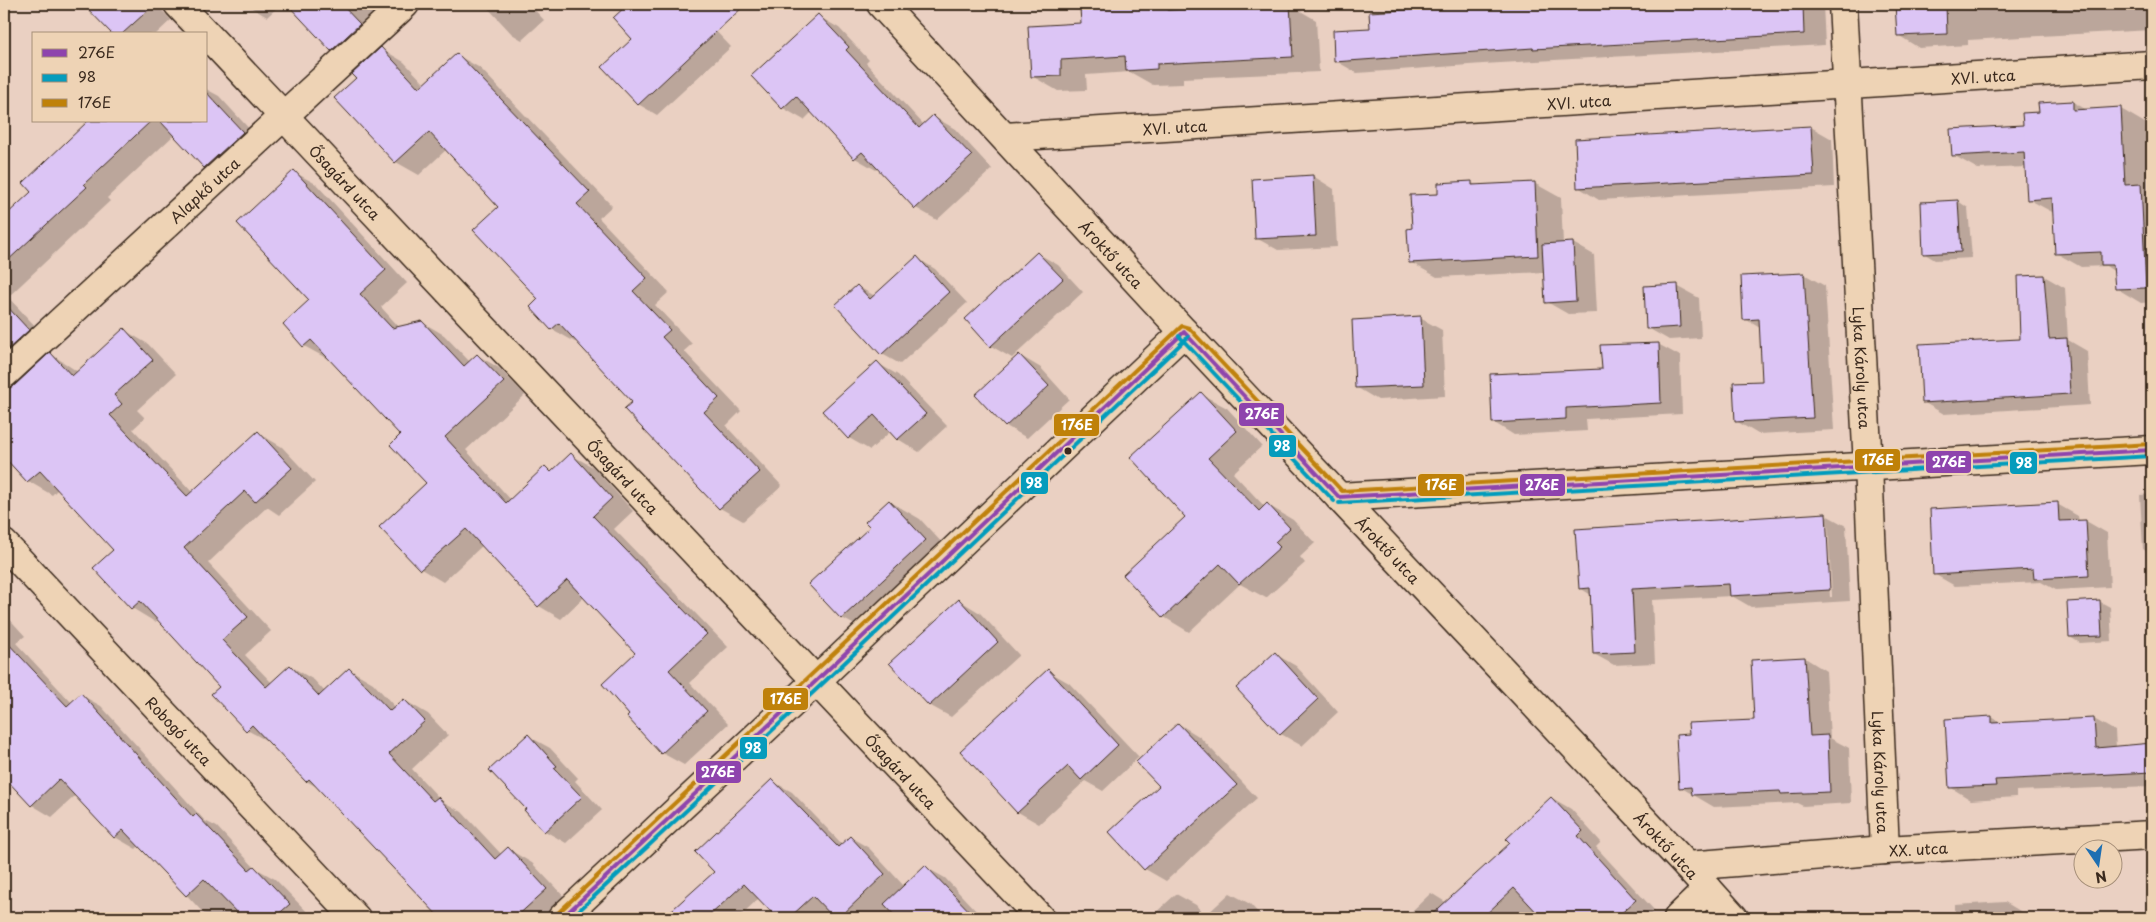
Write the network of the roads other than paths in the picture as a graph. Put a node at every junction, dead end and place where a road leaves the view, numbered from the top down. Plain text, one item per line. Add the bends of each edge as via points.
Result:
1 (178, 4) edge
2 (405, 4) edge
3 (881, 4) edge
4 (1842, 4) edge
5 (205, 32) edge
6 (208, 35) edge
7 (2152, 65) edge
8 (1846, 84) junction
9 (285, 116) junction
10 (1005, 136) junction
11 (1184, 332) junction
12 (4, 374) edge
13 (2152, 450) edge
14 (1868, 466) junction
15 (1339, 497) junction
16 (4, 544) edge
17 (816, 681) junction
18 (2152, 836) edge
19 (1885, 850) junction
20 (1687, 866) junction
21 (1708, 889) junction
22 (356, 918) edge
23 (562, 918) edge
24 (1040, 918) edge
25 (1678, 918) edge
26 (1734, 918) edge

1 - 5 street, Ősagárd utca
2 - 9 street, Alapkő utca
3 - 10 street, Ároktő utca
4 - 8 street, Lyka Károly utca
6 - 9 street, Ősagárd utca
7 - 8 street, XVI. utca
8 - 10 street, XVI. utca
8 - 14 street, Lyka Károly utca
9 - 12 street, Alapkő utca
9 - 17 street, Ősagárd utca
10 - 11 street, Ároktő utca
11 - 15 street, Ároktő utca
11 - 17 street
13 - 14 street
14 - 15 street
14 - 19 street, Lyka Károly utca
15 - 20 street, Ároktő utca
16 - 22 street, Robogó utca
17 - 23 street
17 - 24 street, Ősagárd utca
18 - 19 street, XX. utca
19 - 20 street, XX. utca
20 - 21 street, Ároktő utca
21 - 25 street
21 - 26 street, Ároktő utca

